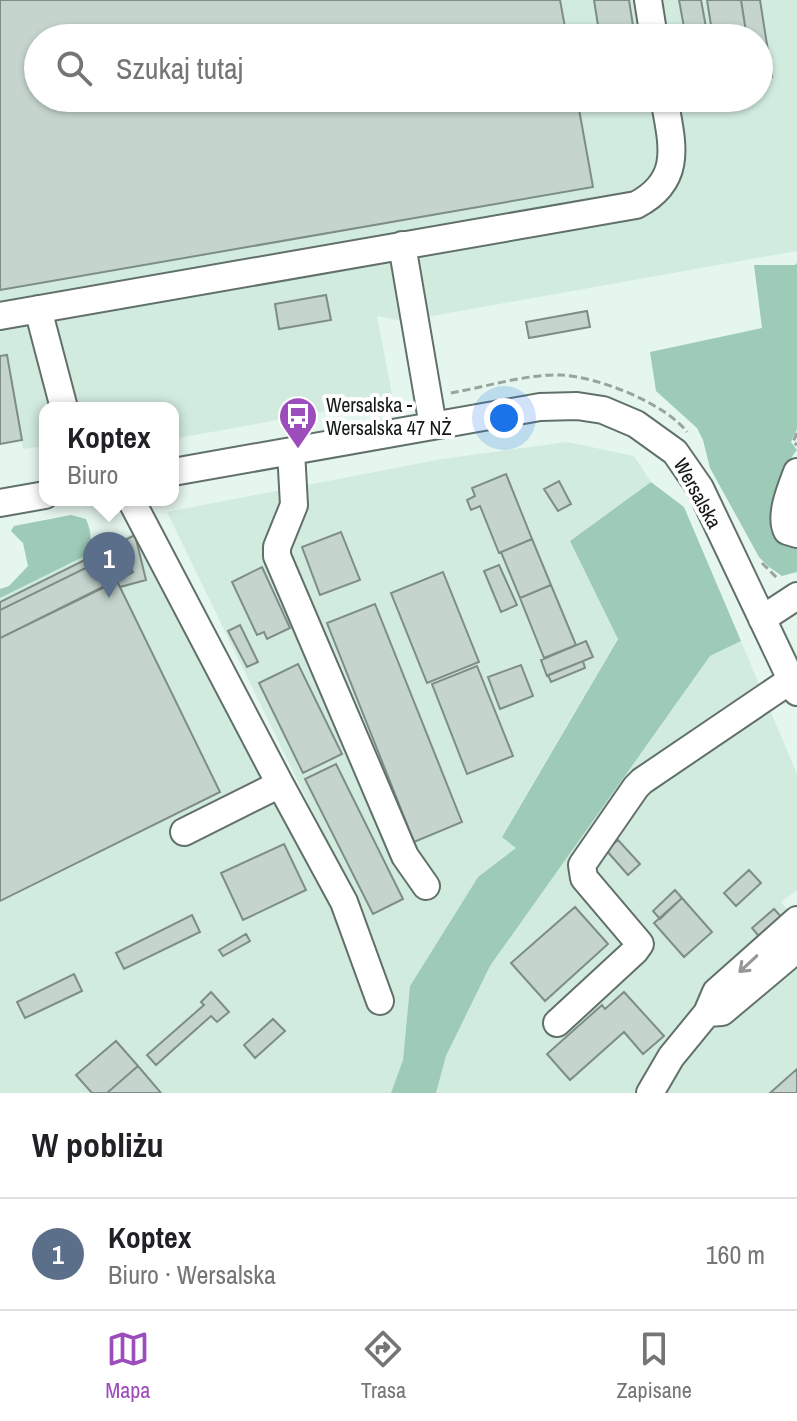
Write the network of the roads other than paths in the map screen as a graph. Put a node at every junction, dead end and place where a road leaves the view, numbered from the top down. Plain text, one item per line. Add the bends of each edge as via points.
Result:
1 (648, 0) edge
2 (652, 24) edge
3 (666, 112) edge
4 (402, 245) junction
5 (38, 309) junction
6 (0, 316) edge
7 (62, 402) edge
8 (433, 426) junction
9 (291, 451) junction
10 (179, 471) edge
11 (797, 472) edge
12 (39, 496) edge
13 (0, 503) edge
14 (134, 506) edge
15 (797, 534) edge
16 (792, 589) edge
17 (762, 619) junction
18 (794, 686) edge
19 (280, 784) junction
20 (184, 832) dead end
21 (426, 886) dead end
22 (797, 920) edge
23 (797, 949) edge
24 (380, 1001) dead end
25 (707, 1013) junction
26 (557, 1023) dead end
27 (650, 1093) edge

1 - 2 street
3 - 4 street via 672,159 656,195 636,205
4 - 5 street
4 - 8 street
5 - 6 street
5 - 7 street
8 - 9 street, Wersalska
8 - 17 street, Wersalska via 565,405 603,410 636,424 665,442 692,474
9 - 10 street, Wersalska
9 - 21 street via 294,505 277,556 405,856
11 - 15 street via 784,526
12 - 13 street
14 - 19 street
16 - 17 street
17 - 18 street, Wersalska
18 - 26 street via 642,781 627,800 582,865 584,878 640,944
19 - 20 street
19 - 24 street via 344,902
22 -> 25 street via 716,992
23 - 25 street via 722,1012
25 - 27 street

